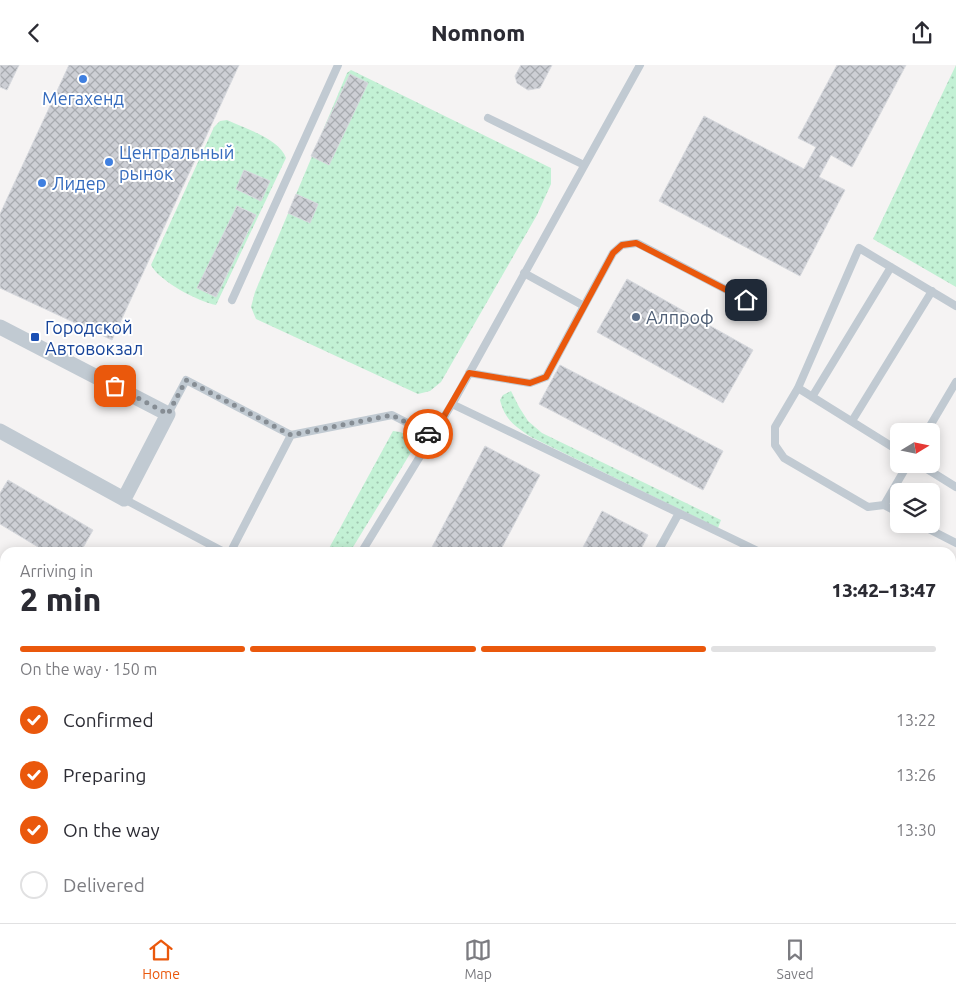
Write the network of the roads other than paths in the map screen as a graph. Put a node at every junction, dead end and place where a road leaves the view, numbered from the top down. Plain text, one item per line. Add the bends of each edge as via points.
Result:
1 (338, 65) edge
2 (640, 65) edge
3 (488, 118) dead end
4 (584, 165) junction
5 (890, 267) junction
6 (524, 273) junction
7 (932, 291) junction
8 (232, 300) dead end
9 (746, 300) dead end
10 (584, 306) junction
11 (956, 306) edge
12 (0, 327) edge
13 (469, 373) junction
14 (956, 382) edge
15 (798, 388) junction
16 (812, 397) junction
17 (452, 404) junction
18 (168, 414) junction
19 (852, 421) junction
20 (932, 423) edge
21 (0, 431) edge
22 (291, 435) junction
23 (432, 437) junction
24 (890, 445) edge
25 (903, 473) edge
26 (934, 473) edge
27 (956, 487) edge
28 (124, 499) junction
29 (884, 505) junction
30 (890, 508) edge
31 (679, 513) junction
32 (937, 533) edge
33 (956, 543) edge
34 (215, 547) edge
35 (233, 547) edge
36 (366, 547) edge
37 (660, 547) edge
38 (750, 547) edge

1 - 8 lane
2 - 4 lane
3 - 4 lane
4 - 6 lane
5 - 7 lane
5 - 15 lane via 859,248
5 - 16 lane
6 - 10 lane
6 - 13 lane
7 - 11 lane
7 - 19 lane
9 - 10 lane via 636,243 622,245 613,253
10 - 13 lane via 546,377 530,383
12 - 18 street
13 - 17 lane
14 - 20 lane
15 - 16 lane
15 - 29 lane via 775,427 775,445 784,458 868,507
16 - 19 lane
17 - 23 lane
17 - 31 lane
18 - 22 lane via 186,380
18 - 28 street
19 - 24 lane
21 - 28 street
22 - 23 lane via 392,415
22 - 35 lane
23 - 36 lane
25 - 29 lane
26 - 27 lane
28 - 34 lane
29 - 30 lane
31 - 37 lane
31 - 38 lane
32 - 33 lane

